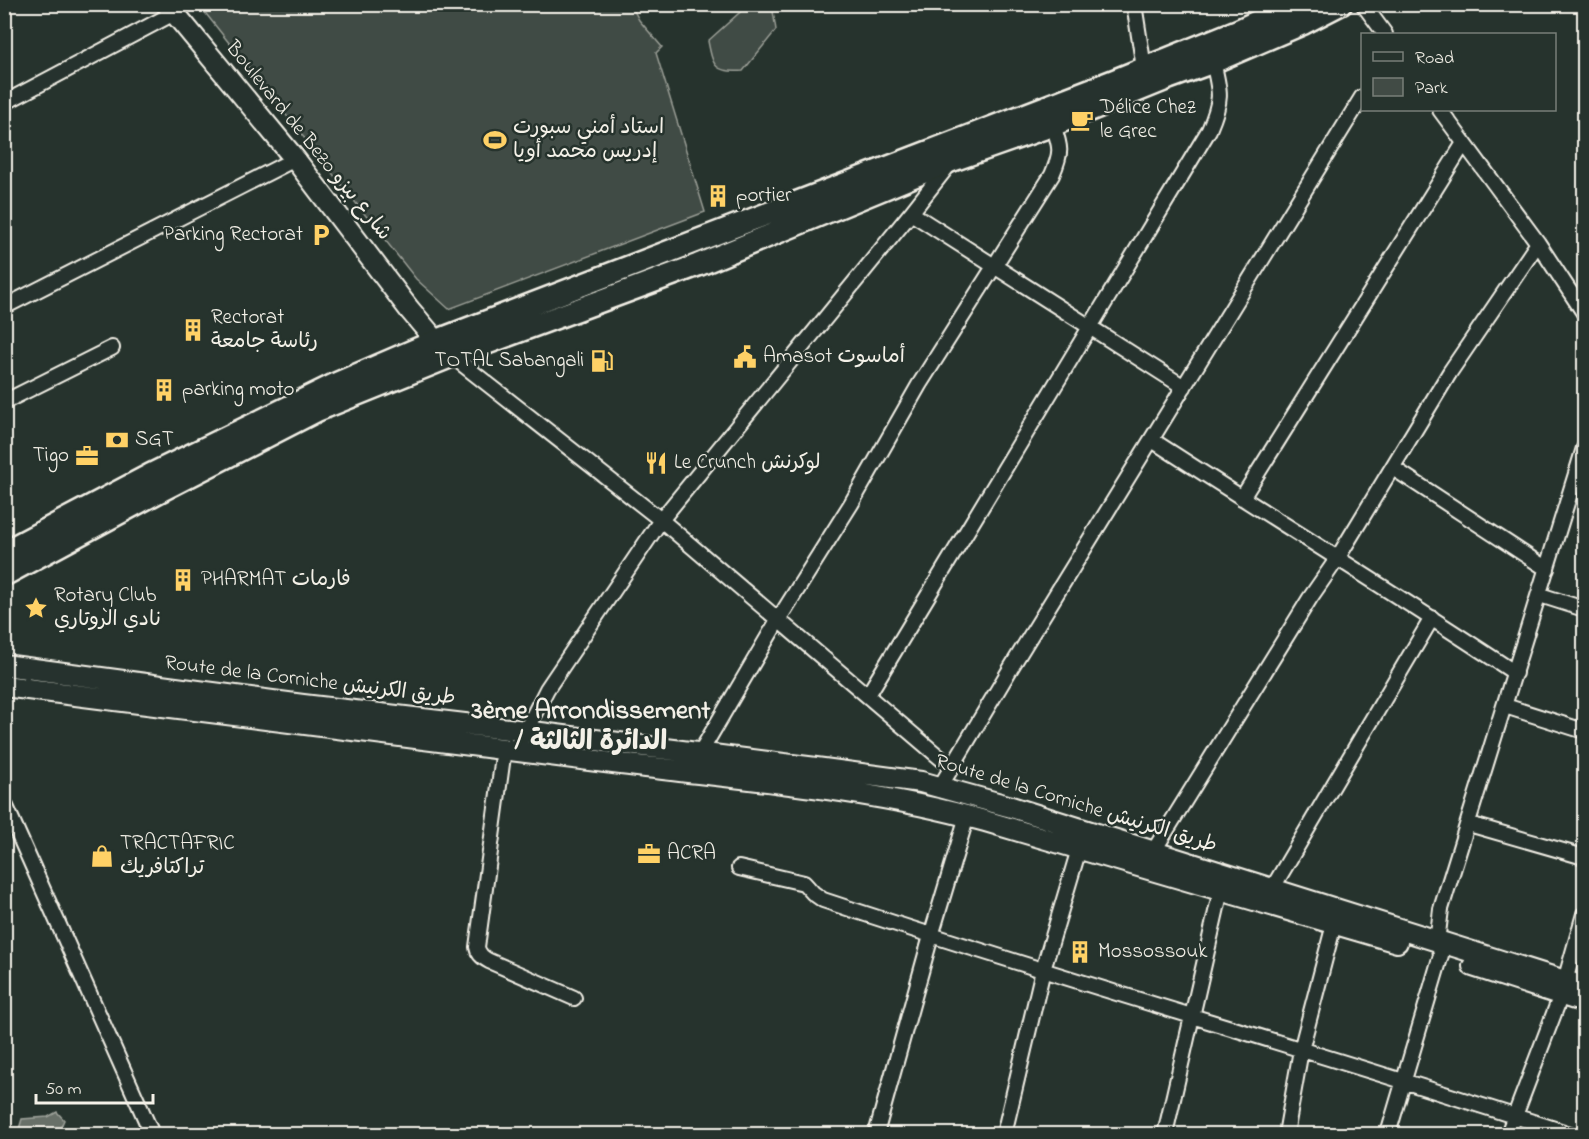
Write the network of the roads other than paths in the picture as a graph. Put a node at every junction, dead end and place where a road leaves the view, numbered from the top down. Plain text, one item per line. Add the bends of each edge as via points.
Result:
1 (1134, 4) edge
2 (1295, 4) edge
3 (1341, 4) edge
4 (1363, 4) edge
5 (170, 9) edge
6 (1384, 33) edge
7 (1213, 62) junction
8 (1148, 76) junction
9 (1361, 99) edge
10 (4, 103) edge
11 (1441, 111) edge
12 (1053, 124) junction
13 (1464, 143) junction
14 (295, 159) junction
15 (953, 160) junction
16 (911, 213) junction
17 (690, 243) junction
18 (1538, 243) junction
19 (698, 265) junction
20 (994, 265) junction
21 (4, 307) edge
22 (1584, 313) edge
23 (1091, 327) junction
24 (436, 341) junction
25 (112, 348) dead end
26 (452, 356) junction
27 (1184, 387) junction
28 (4, 402) edge
29 (1152, 440) junction
30 (1584, 448) edge
31 (1393, 468) junction
32 (1242, 498) junction
33 (661, 520) junction
34 (4, 552) edge
35 (1337, 559) junction
36 (1547, 569) junction
37 (4, 574) edge
38 (1540, 595) junction
39 (1584, 609) edge
40 (1432, 618) junction
41 (778, 620) junction
42 (4, 665) edge
43 (1515, 673) junction
44 (4, 686) edge
45 (868, 695) junction
46 (1505, 706) junction
47 (525, 731) junction
48 (1584, 731) edge
49 (510, 750) junction
50 (700, 753) junction
51 (951, 767) junction
52 (940, 787) junction
53 (4, 802) edge
54 (967, 816) junction
55 (1468, 824) junction
56 (1079, 849) junction
57 (1153, 852) junction
58 (1584, 857) edge
59 (739, 868) dead end
60 (1272, 889) junction
61 (1221, 890) junction
62 (1584, 914) edge
63 (1334, 924) junction
64 (931, 936) junction
65 (1440, 948) junction
66 (1043, 970) junction
67 (1584, 987) edge
68 (1563, 988) junction
69 (574, 998) dead end
70 (1584, 1002) edge
71 (1191, 1017) junction
72 (1301, 1050) junction
73 (1404, 1081) junction
74 (1515, 1117) junction
75 (153, 1134) edge
76 (876, 1134) edge
77 (1004, 1134) edge
78 (1165, 1134) edge
79 (1286, 1134) edge
80 (1388, 1134) edge
81 (1508, 1134) edge
82 (1570, 1134) edge

1 - 8 street
2 - 8 main road
3 - 7 main road
4 - 6 street
5 - 10 street
5 - 14 street, Boulevard de Bezo شارع بيزو
7 - 8 main road
7 - 23 street via 1220,88 1218,108 1209,130
8 - 12 main road
8 - 17 main road
9 - 27 street
11 - 13 street
12 - 15 main road
12 - 20 street via 1061,148 1058,162
13 - 18 street
13 - 32 street
14 - 21 street
14 - 24 street, Boulevard de Bezo شارع بيزو
15 - 16 street
15 - 19 main road
16 - 20 street
16 - 33 street
17 - 19 main road
17 - 24 main road
18 - 22 street
18 - 31 street via 1450,372
19 - 26 main road
20 - 23 street
20 - 41 street
23 - 27 street
23 - 45 street
24 - 26 street, Boulevard de Bezo شارع بيزو
24 - 34 main road via 338,383
25 - 28 street
26 - 33 street
26 - 37 main road via 318,410
27 - 29 street
29 - 32 street
29 - 51 street
30 - 36 street
31 - 35 street
31 - 36 street
32 - 35 street
33 - 41 street
33 - 47 street via 547,689
35 - 40 street
35 - 57 street
36 - 38 street
38 - 39 street
38 - 43 street
40 - 43 street
40 - 60 street
41 - 45 street
41 - 50 street
42 - 47 street, Route de la Corniche طريق الكرنيش
43 - 46 street
44 - 49 street, Route de la Corniche طريق الكرنيش
45 - 51 street
46 - 48 street
46 - 55 street
47 - 49 street
47 - 50 street, Route de la Corniche طريق الكرنيش
49 - 54 street, Route de la Corniche طريق الكرنيش via 805,787
49 - 69 street via 478,951 489,961
50 - 52 street, Route de la Corniche طريق الكرنيش
51 - 52 street
52 - 57 street, Route de la Corniche طريق الكرنيش
53 - 75 street
54 - 56 street, Route de la Corniche طريق الكرنيش
54 - 64 street
55 - 58 street
55 - 65 street via 1441,909
56 - 61 street, Route de la Corniche طريق الكرنيش
56 - 66 street
57 - 60 street, Route de la Corniche طريق الكرنيش
59 - 64 street via 804,883 823,900
60 - 65 street, Route de la Corniche طريق الكرنيش
61 - 63 street, Route de la Corniche طريق الكرنيش
61 - 71 street
62 - 68 street
63 - 65 street, Route de la Corniche طريق الكرنيش
63 - 72 street
64 - 66 street
64 - 76 street
65 - 68 street, Route de la Corniche طريق الكرنيش
65 - 73 street
66 - 71 street
66 - 77 street
67 - 68 street, Route de la Corniche طريق الكرنيش
68 - 70 street, Route de la Corniche طريق الكرنيش
68 - 74 street
71 - 72 street
71 - 78 street
72 - 73 street
72 - 79 street
73 - 74 street
73 - 80 street
74 - 81 street
74 - 82 street

